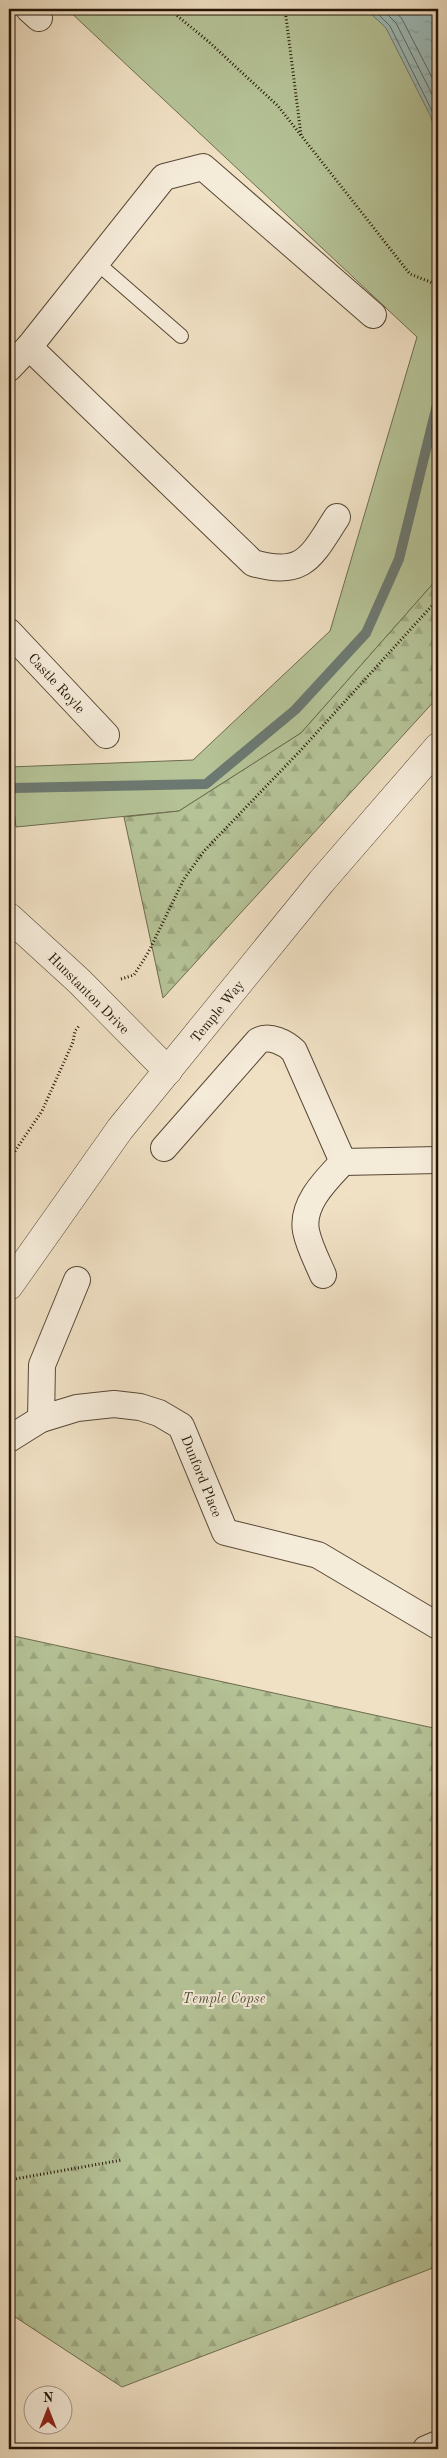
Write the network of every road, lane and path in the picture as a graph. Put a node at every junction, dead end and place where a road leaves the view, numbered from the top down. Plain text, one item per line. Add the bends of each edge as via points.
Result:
1 (206, 9) edge
2 (285, 9) edge
3 (171, 10) edge
4 (300, 135) junction
5 (96, 262) junction
6 (438, 285) edge
7 (373, 315) dead end
8 (181, 336) dead end
9 (28, 348) junction
10 (9, 368) edge
11 (337, 517) dead end
12 (438, 600) edge
13 (9, 632) edge
14 (106, 735) dead end
15 (438, 747) edge
16 (9, 917) edge
17 (118, 980) dead end
18 (78, 1027) dead end
19 (168, 1071) junction
20 (164, 1148) dead end
21 (9, 1160) edge
22 (438, 1160) edge
23 (343, 1162) junction
24 (322, 1275) dead end
25 (77, 1280) dead end
26 (9, 1286) edge
27 (41, 1419) junction
28 (9, 1439) edge
29 (437, 1623) edge
30 (122, 2160) dead end
31 (9, 2180) edge
32 (438, 2444) edge
33 (426, 2449) edge

1 - 3 path
2 - 4 path
3 - 4 path via 278,106
4 - 6 path via 410,274
5 - 7 street via 164,177 203,166
5 - 8 lane
5 - 9 street
9 - 10 street
9 - 11 street via 253,563 281,568 310,558
12 - 17 path via 204,851 184,879 134,975
13 - 14 street, Castle Royle
15 - 19 street, Temple Way via 321,882
16 - 19 street, Hunstanton Drive via 79,981
18 - 21 path via 42,1111
19 - 26 street, Temple Way via 120,1129
20 - 23 street via 255,1045 267,1038 285,1044 294,1052
22 - 23 street
23 - 24 street via 314,1196 306,1220 306,1232
25 - 27 street via 42,1365
27 - 28 street, Dunford Place
27 - 29 street, Dunford Place via 77,1408 114,1404 159,1413 181,1426 225,1532 318,1555
30 - 31 path
32 - 33 street

